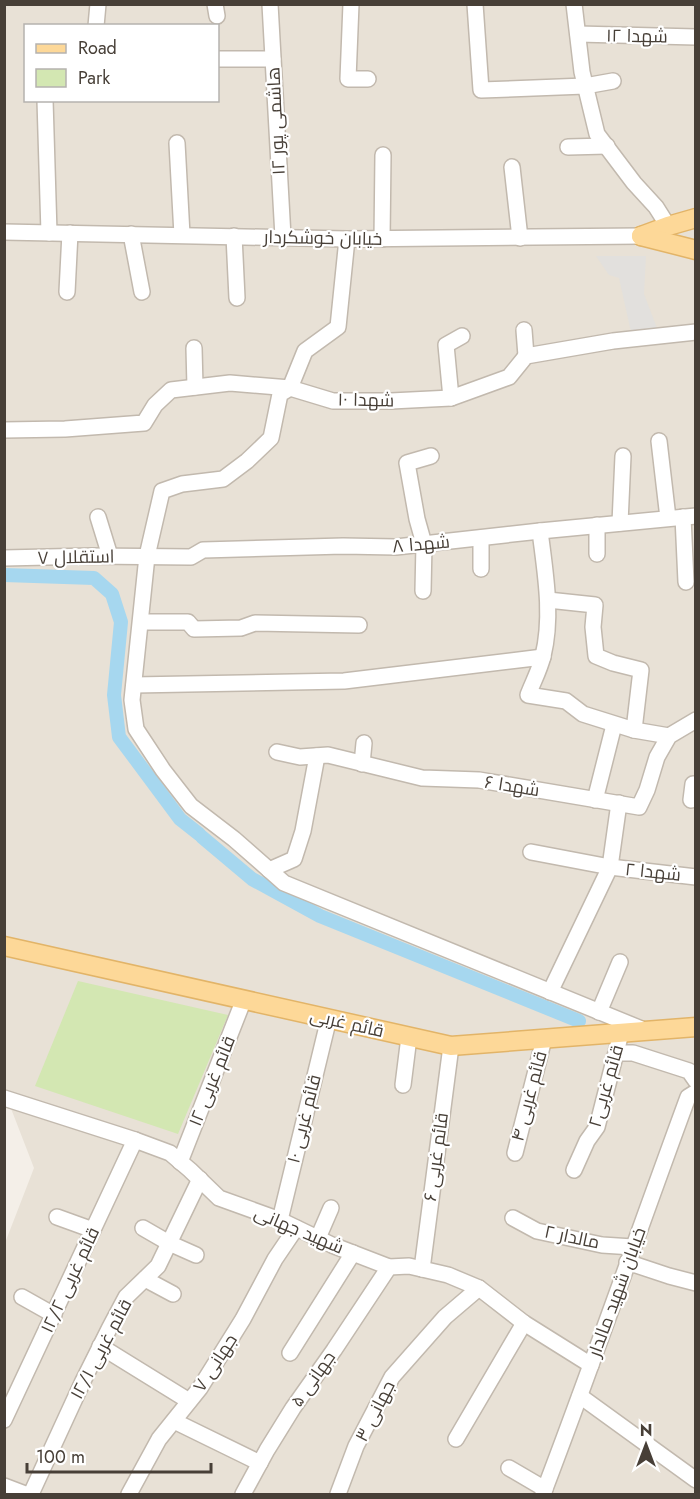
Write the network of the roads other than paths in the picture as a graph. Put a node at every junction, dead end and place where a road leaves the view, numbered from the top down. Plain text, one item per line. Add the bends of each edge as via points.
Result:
1 (98, 4) edge
2 (270, 4) edge
3 (351, 4) edge
4 (475, 4) edge
5 (574, 4) edge
6 (96, 24) edge
7 (578, 34) junction
8 (696, 37) edge
9 (219, 59) edge
10 (273, 59) junction
11 (368, 79) dead end
12 (613, 81) dead end
13 (585, 86) junction
14 (45, 102) edge
15 (177, 143) dead end
16 (607, 146) junction
17 (568, 147) dead end
18 (383, 155) dead end
19 (512, 167) dead end
20 (696, 218) edge
21 (668, 226) junction
22 (4, 232) edge
23 (49, 233) junction
24 (70, 233) junction
25 (131, 234) junction
26 (182, 235) junction
27 (234, 236) junction
28 (641, 236) junction
29 (283, 237) junction
30 (520, 238) junction
31 (347, 239) junction
32 (382, 239) junction
33 (696, 250) edge
34 (67, 292) dead end
35 (142, 292) dead end
36 (237, 298) dead end
37 (524, 330) dead end
38 (696, 332) edge
39 (462, 336) dead end
40 (194, 348) dead end
41 (526, 356) junction
42 (195, 387) junction
43 (290, 388) junction
44 (451, 398) junction
45 (4, 430) edge
46 (659, 441) dead end
47 (431, 456) dead end
48 (623, 456) dead end
49 (98, 517) dead end
50 (682, 517) edge
51 (620, 523) junction
52 (597, 525) junction
53 (540, 531) junction
54 (481, 538) junction
55 (424, 544) junction
56 (597, 554) dead end
57 (110, 556) junction
58 (147, 556) junction
59 (4, 558) edge
60 (481, 568) dead end
61 (686, 582) dead end
62 (423, 591) dead end
63 (548, 600) junction
64 (141, 622) junction
65 (359, 625) dead end
66 (543, 657) junction
67 (134, 685) junction
68 (696, 720) edge
69 (614, 725) junction
70 (634, 730) junction
71 (669, 736) junction
72 (364, 743) dead end
73 (278, 752) dead end
74 (317, 756) junction
75 (362, 764) junction
76 (696, 784) edge
77 (595, 800) junction
78 (691, 800) dead end
79 (619, 803) junction
80 (531, 852) dead end
81 (610, 867) junction
82 (269, 870) junction
83 (696, 877) edge
84 (4, 946) edge
85 (620, 962) dead end
86 (550, 992) junction
87 (244, 999) junction
88 (599, 1012) junction
89 (329, 1018) junction
90 (696, 1027) edge
91 (645, 1031) junction
92 (621, 1033) junction
93 (409, 1036) junction
94 (544, 1039) junction
95 (451, 1046) junction
96 (616, 1053) junction
97 (696, 1081) edge
98 (403, 1085) dead end
99 (696, 1092) edge
100 (4, 1098) edge
101 (135, 1140) junction
102 (514, 1153) dead end
103 (180, 1162) junction
104 (574, 1170) dead end
105 (200, 1179) junction
106 (331, 1208) dead end
107 (57, 1217) dead end
108 (513, 1218) dead end
109 (280, 1221) junction
110 (143, 1228) dead end
111 (296, 1228) junction
112 (93, 1230) junction
113 (318, 1238) junction
114 (170, 1243) junction
115 (633, 1247) junction
116 (352, 1253) junction
117 (196, 1255) dead end
118 (627, 1262) junction
119 (389, 1267) junction
120 (422, 1269) junction
121 (145, 1279) junction
122 (696, 1283) edge
123 (479, 1288) junction
124 (173, 1294) dead end
125 (22, 1297) dead end
126 (54, 1315) junction
127 (524, 1323) junction
128 (100, 1346) junction
129 (290, 1353) dead end
130 (591, 1365) junction
131 (580, 1396) junction
132 (189, 1401) junction
133 (4, 1420) edge
134 (174, 1421) junction
135 (456, 1439) dead end
136 (260, 1463) junction
137 (509, 1468) dead end
138 (696, 1480) edge
139 (4, 1486) edge
140 (544, 1492) edge
141 (25, 1494) edge
142 (31, 1494) edge
143 (129, 1494) edge
144 (243, 1494) edge
145 (338, 1494) edge

1 - 6 street
2 - 10 street, هاشمی پور ۱۲
3 - 11 street via 348,79
4 - 13 street via 481,90
5 - 7 street
7 - 8 street, شهدا ۱۲
7 - 13 street
9 - 10 street
10 - 29 street, هاشمی پور ۱۲
12 - 13 street
13 - 16 street via 597,134
14 - 23 street
15 - 26 street
16 - 17 street
16 - 21 street
18 - 32 street
19 - 30 street
20 - 21 main road
21 - 28 main road
22 - 23 street, خیابان خوشکردار
23 - 24 street, خیابان خوشکردار
24 - 25 street, خیابان خوشکردار
24 - 34 street
25 - 26 street, خیابان خوشکردار
25 - 35 street
26 - 27 street, خیابان خوشکردار
27 - 29 street, خیابان خوشکردار
27 - 36 street
28 - 30 street, خیابان خوشکردار
28 - 33 main road
29 - 31 street, خیابان خوشکردار
30 - 32 street, خیابان خوشکردار
31 - 32 street, خیابان خوشکردار
31 - 43 street via 338,327 305,351
37 - 41 street
38 - 41 street
39 - 44 street via 446,345
40 - 42 street
41 - 44 street, شهدا ۱۰ via 509,377
42 - 43 street, شهدا ۱۰ via 231,383
42 - 45 street, شهدا ۱۰ via 171,390 154,405 144,423
43 - 44 street, شهدا ۱۰ via 333,401
43 - 58 street via 280,394 271,438 247,461 223,479 182,484 162,491
46 - 50 street
47 - 55 street via 407,463
48 - 51 street
49 - 57 street
50 - 51 street, شهدا ۸
50 - 61 street
51 - 52 street, شهدا ۸
52 - 53 street, شهدا ۸
52 - 56 street
53 - 54 street, شهدا ۸
53 - 63 street
54 - 55 street, شهدا ۸
54 - 60 street
55 - 58 street, شهدا ۸ via 203,550 190,557
55 - 62 street
57 - 58 street, استقلال ۷
57 - 59 street, استقلال ۷
58 - 64 street
63 - 66 street
63 - 70 street via 595,605 596,656 641,670
64 - 65 street via 188,622 194,629 241,628 255,623
64 - 67 street
66 - 67 street via 344,681
66 - 69 street via 528,695 566,701 583,714
67 - 82 street via 135,729 163,770 191,806
68 - 71 street
69 - 70 street
69 - 77 street
70 - 71 street
71 - 79 street, شهدا ۶ via 639,807
72 - 75 street
73 - 74 street, شهدا ۶
74 - 75 street, شهدا ۶
74 - 82 street via 294,859
75 - 77 street, شهدا ۶ via 422,778 479,780
76 - 78 street
77 - 79 street, شهدا ۶
79 - 81 street
80 - 81 street, شهدا ۲
81 - 83 street, شهدا ۲
81 - 86 street
82 - 86 street via 284,882
84 - 87 main road, قائم غربی
85 - 88 street
86 - 88 street
87 - 89 main road, قائم غربی
87 - 103 street, قائم غربی ۱۲
88 - 91 street
89 - 93 main road, قائم غربی
89 - 109 street, قائم غربی ۱۰
90 - 91 main road, قائم غربی
91 - 92 main road, قائم غربی
92 - 94 main road, قائم غربی
92 - 96 street, ۲قائم غربی
93 - 95 main road, قائم غربی
93 - 98 street
94 - 95 main road, قائم غربی
94 - 102 street, قائم غربی ۴
95 - 120 street, قائم غربی ۶
96 - 97 street via 633,1053 689,1071
96 - 104 street, ۲قائم غربی via 597,1127
99 - 115 street, خیابان شهید مالدار via 688,1097
100 - 101 street, شهید جهانی
101 - 103 street, شهید جهانی via 170,1153
101 - 112 street, قائم غربی ۱۲/۲
103 - 105 street, شهید جهانی
105 - 109 street, شهید جهانی via 219,1198
105 - 114 street, قائم غربی ۱۲/۱
106 - 113 street
107 - 112 street
108 - 115 street, مالدار ۲ via 537,1231 602,1245
109 - 111 street, شهید جهانی
110 - 114 street
111 - 113 street, شهید جهانی
111 - 132 street, جهانی ۷
112 - 126 street, قائم غربی ۱۲/۲
113 - 116 street, شهید جهانی
114 - 117 street
114 - 121 street, قائم غربی ۱۲/۱ via 158,1266
115 - 118 street, خیابان شهید مالدار
116 - 119 street, شهید جهانی
116 - 129 street
118 - 122 street
118 - 130 street, خیابان شهید مالدار
119 - 120 street, شهید جهانی
119 - 136 street, جهانی ۵
120 - 123 street, شهید جهانی
121 - 124 street
121 - 128 street, قائم غربی ۱۲/۱ via 126,1297
123 - 127 street, شهید جهانی
123 - 145 street, جهانی ۳ via 445,1317 392,1377 356,1446
125 - 126 street
126 - 133 street, قائم غربی ۱۲/۲
127 - 130 street, شهید جهانی
127 - 135 street
128 - 132 street
128 - 142 street, قائم غربی ۱۲/۱
130 - 131 street, خیابان شهید مالدار
131 - 138 street
131 - 140 street, خیابان شهید مالدار
132 - 134 street, جهانی ۷
134 - 136 street
134 - 143 street, جهانی ۷ via 159,1439
136 - 144 street, جهانی ۵
137 - 140 street
139 - 141 street

